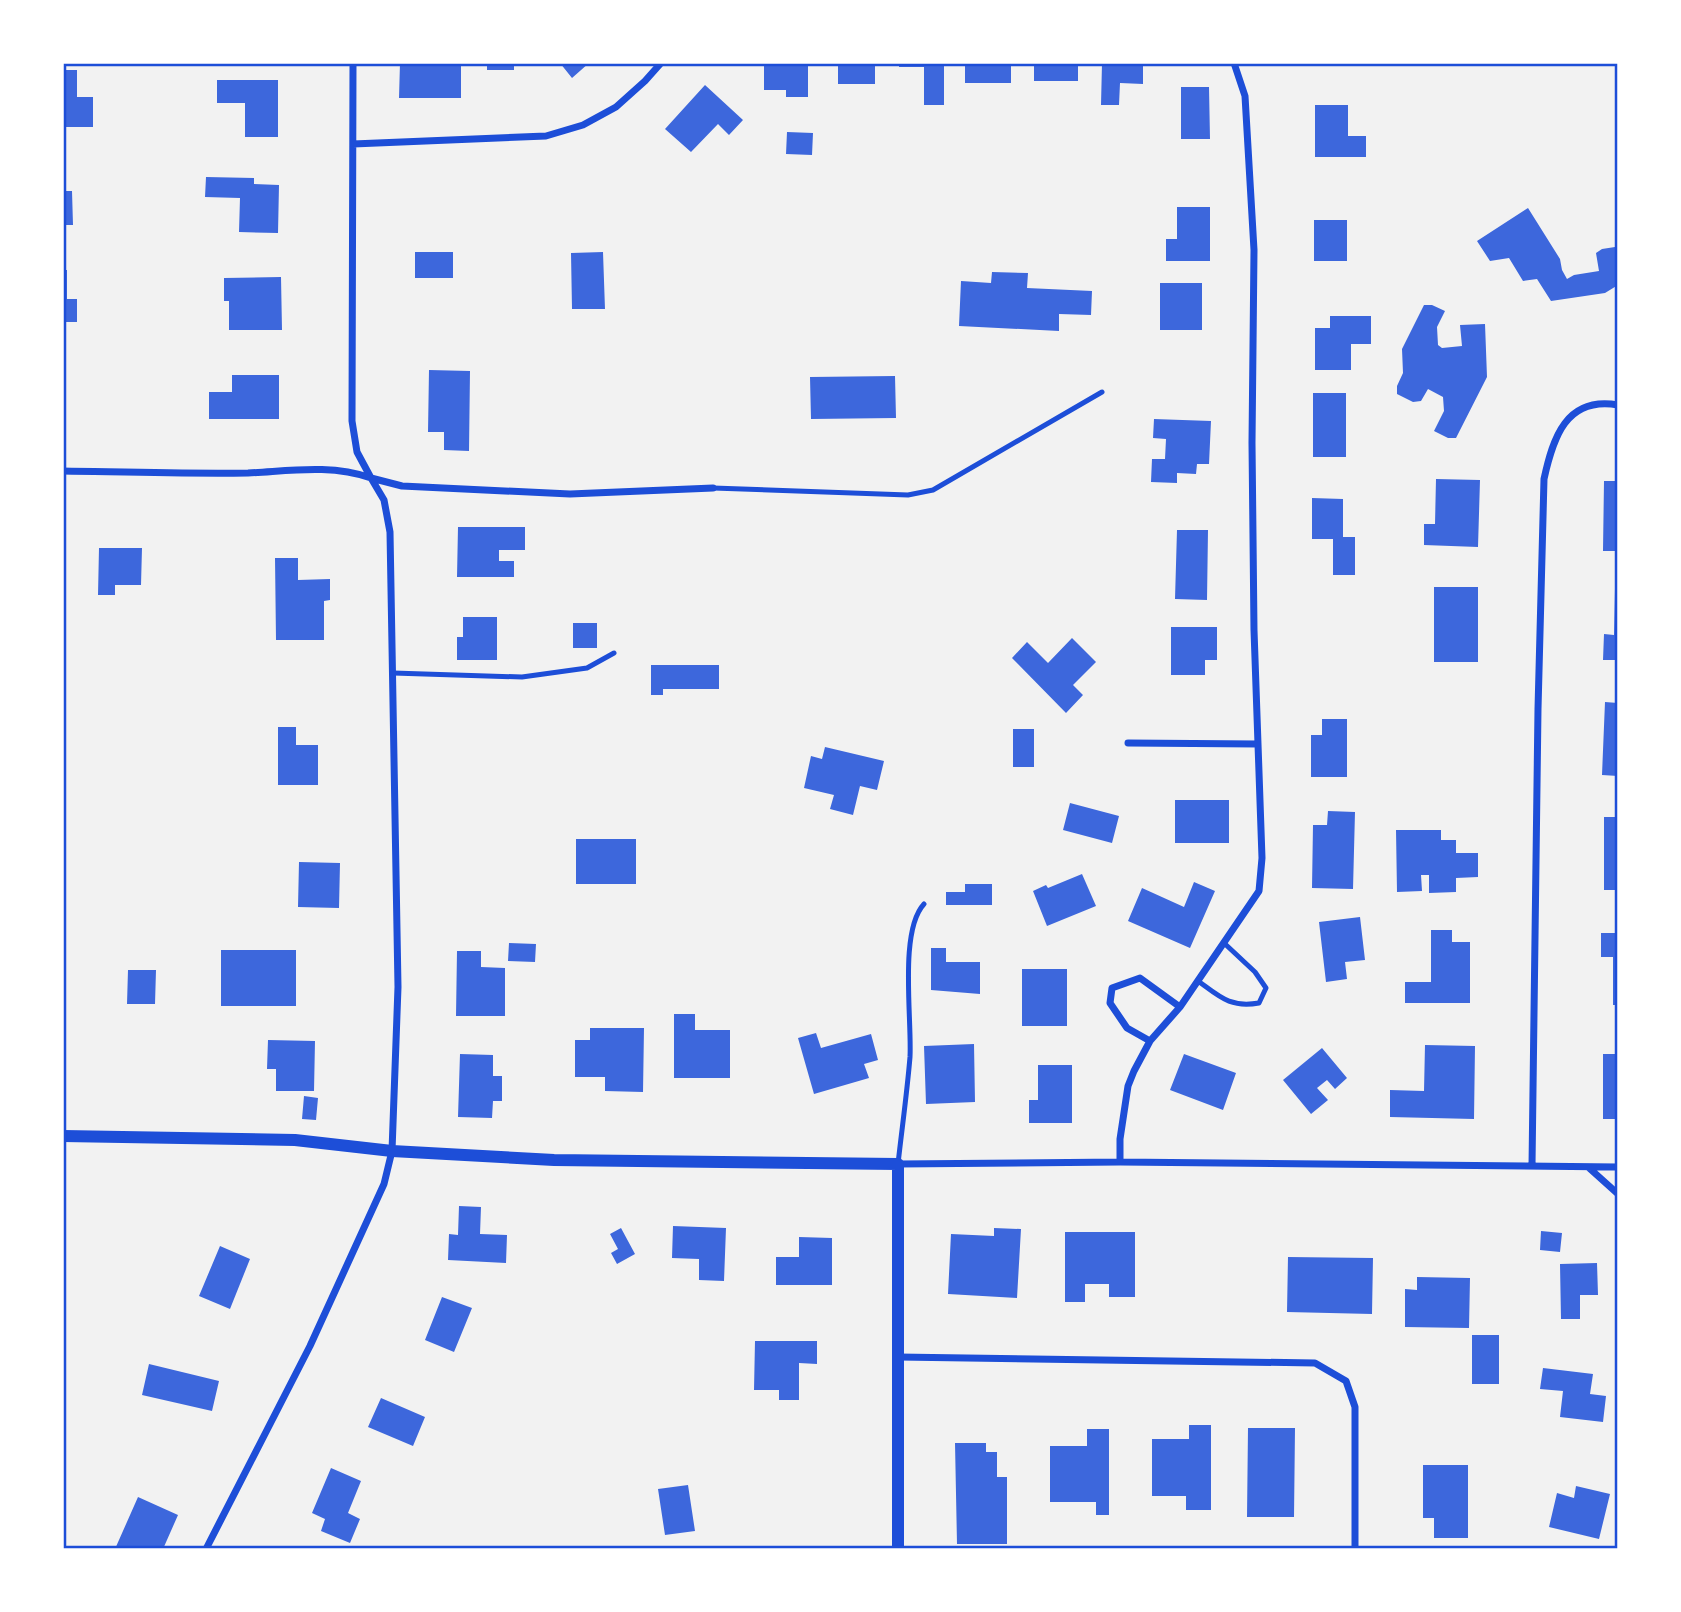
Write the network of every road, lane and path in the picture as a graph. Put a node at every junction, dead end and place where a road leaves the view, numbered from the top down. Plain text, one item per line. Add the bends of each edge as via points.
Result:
1 (353, 63) edge
2 (661, 63) edge
3 (1234, 63) edge
4 (353, 144) junction
5 (1102, 392) dead end
6 (1618, 405) edge
7 (63, 471) edge
8 (371, 478) junction
9 (713, 488) joint
10 (614, 653) dead end
11 (393, 673) junction
12 (1128, 743) dead end
13 (1258, 744) junction
14 (924, 904) dead end
15 (1224, 943) junction
16 (1198, 981) junction
17 (1180, 1007) junction
18 (1150, 1041) junction
19 (63, 1136) edge
20 (392, 1152) junction
21 (1120, 1162) junction
22 (898, 1164) junction
23 (1532, 1166) junction
24 (1588, 1167) junction
25 (1618, 1167) edge
26 (1618, 1194) edge
27 (898, 1357) junction
28 (206, 1549) edge
29 (898, 1549) edge
30 (1355, 1549) edge

1 - 4 street
2 - 4 street via 616,107 583,125 546,136
3 - 13 street via 1245,96 1255,250 1252,443
4 - 8 street via 352,421 357,452
5 - 9 lane via 921,493
6 - 23 street via 1595,404 1563,421 1544,478
7 - 8 street via 323,468
8 - 9 street via 402,486 570,494
8 - 11 street via 384,500 390,533
10 - 11 lane via 587,668 522,677
11 - 20 street via 398,987
12 - 13 street
13 - 15 street via 1259,891
14 - 22 lane via 916,913 910,944 910,1053
15 - 16 street
15 - 16 lane via 1266,988 1259,1003 1234,1004
16 - 17 street
17 - 18 street
17 - 18 street via 1140,978 1112,988 1110,1003 1128,1028
18 - 21 street via 1128,1086
19 - 20 street via 295,1140
20 - 22 street via 554,1160
20 - 28 street via 384,1184 310,1346
21 - 22 street
21 - 23 street
22 - 27 street
23 - 24 street
24 - 25 street
24 - 26 street
27 - 29 street
27 - 30 street via 1315,1363 1346,1381 1355,1406

